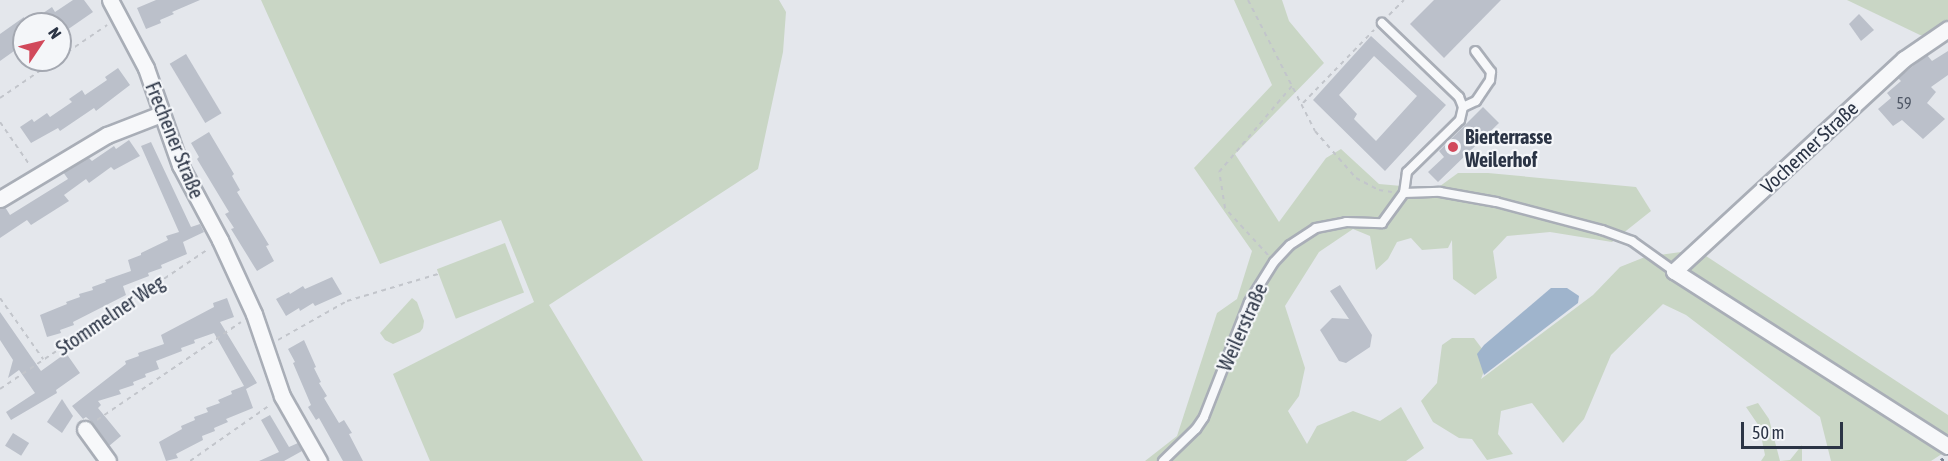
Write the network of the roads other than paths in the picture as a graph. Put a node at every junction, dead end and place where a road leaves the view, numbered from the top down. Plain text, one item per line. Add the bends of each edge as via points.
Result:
1 (110, 0) edge
2 (1382, 23) road end
3 (1948, 29) edge
4 (1475, 51) dead end
5 (1463, 107) junction
6 (161, 114) junction
7 (1404, 193) junction
8 (0, 199) edge
9 (1674, 271) junction
10 (85, 429) road end
11 (1948, 446) edge
12 (108, 461) edge
13 (319, 461) edge
14 (1163, 461) edge

1 - 6 street, Frechener Straße via 146,68
2 - 5 lane via 1460,97
3 - 9 street, Vochemer Straße via 1904,59
4 - 5 lane, Weilerstraße via 1491,72 1490,80 1476,101
5 - 7 lane, Weilerstraße via 1460,120 1407,172
6 - 8 street via 107,135
6 - 13 street, Frechener Straße via 188,183 254,314 282,396
7 - 9 lane via 1440,192 1496,202 1602,230 1632,241
7 - 14 lane, Weilerstraße via 1382,223 1346,222 1316,228 1290,245 1274,262 1249,302 1204,417
9 - 11 street
10 - 12 street

